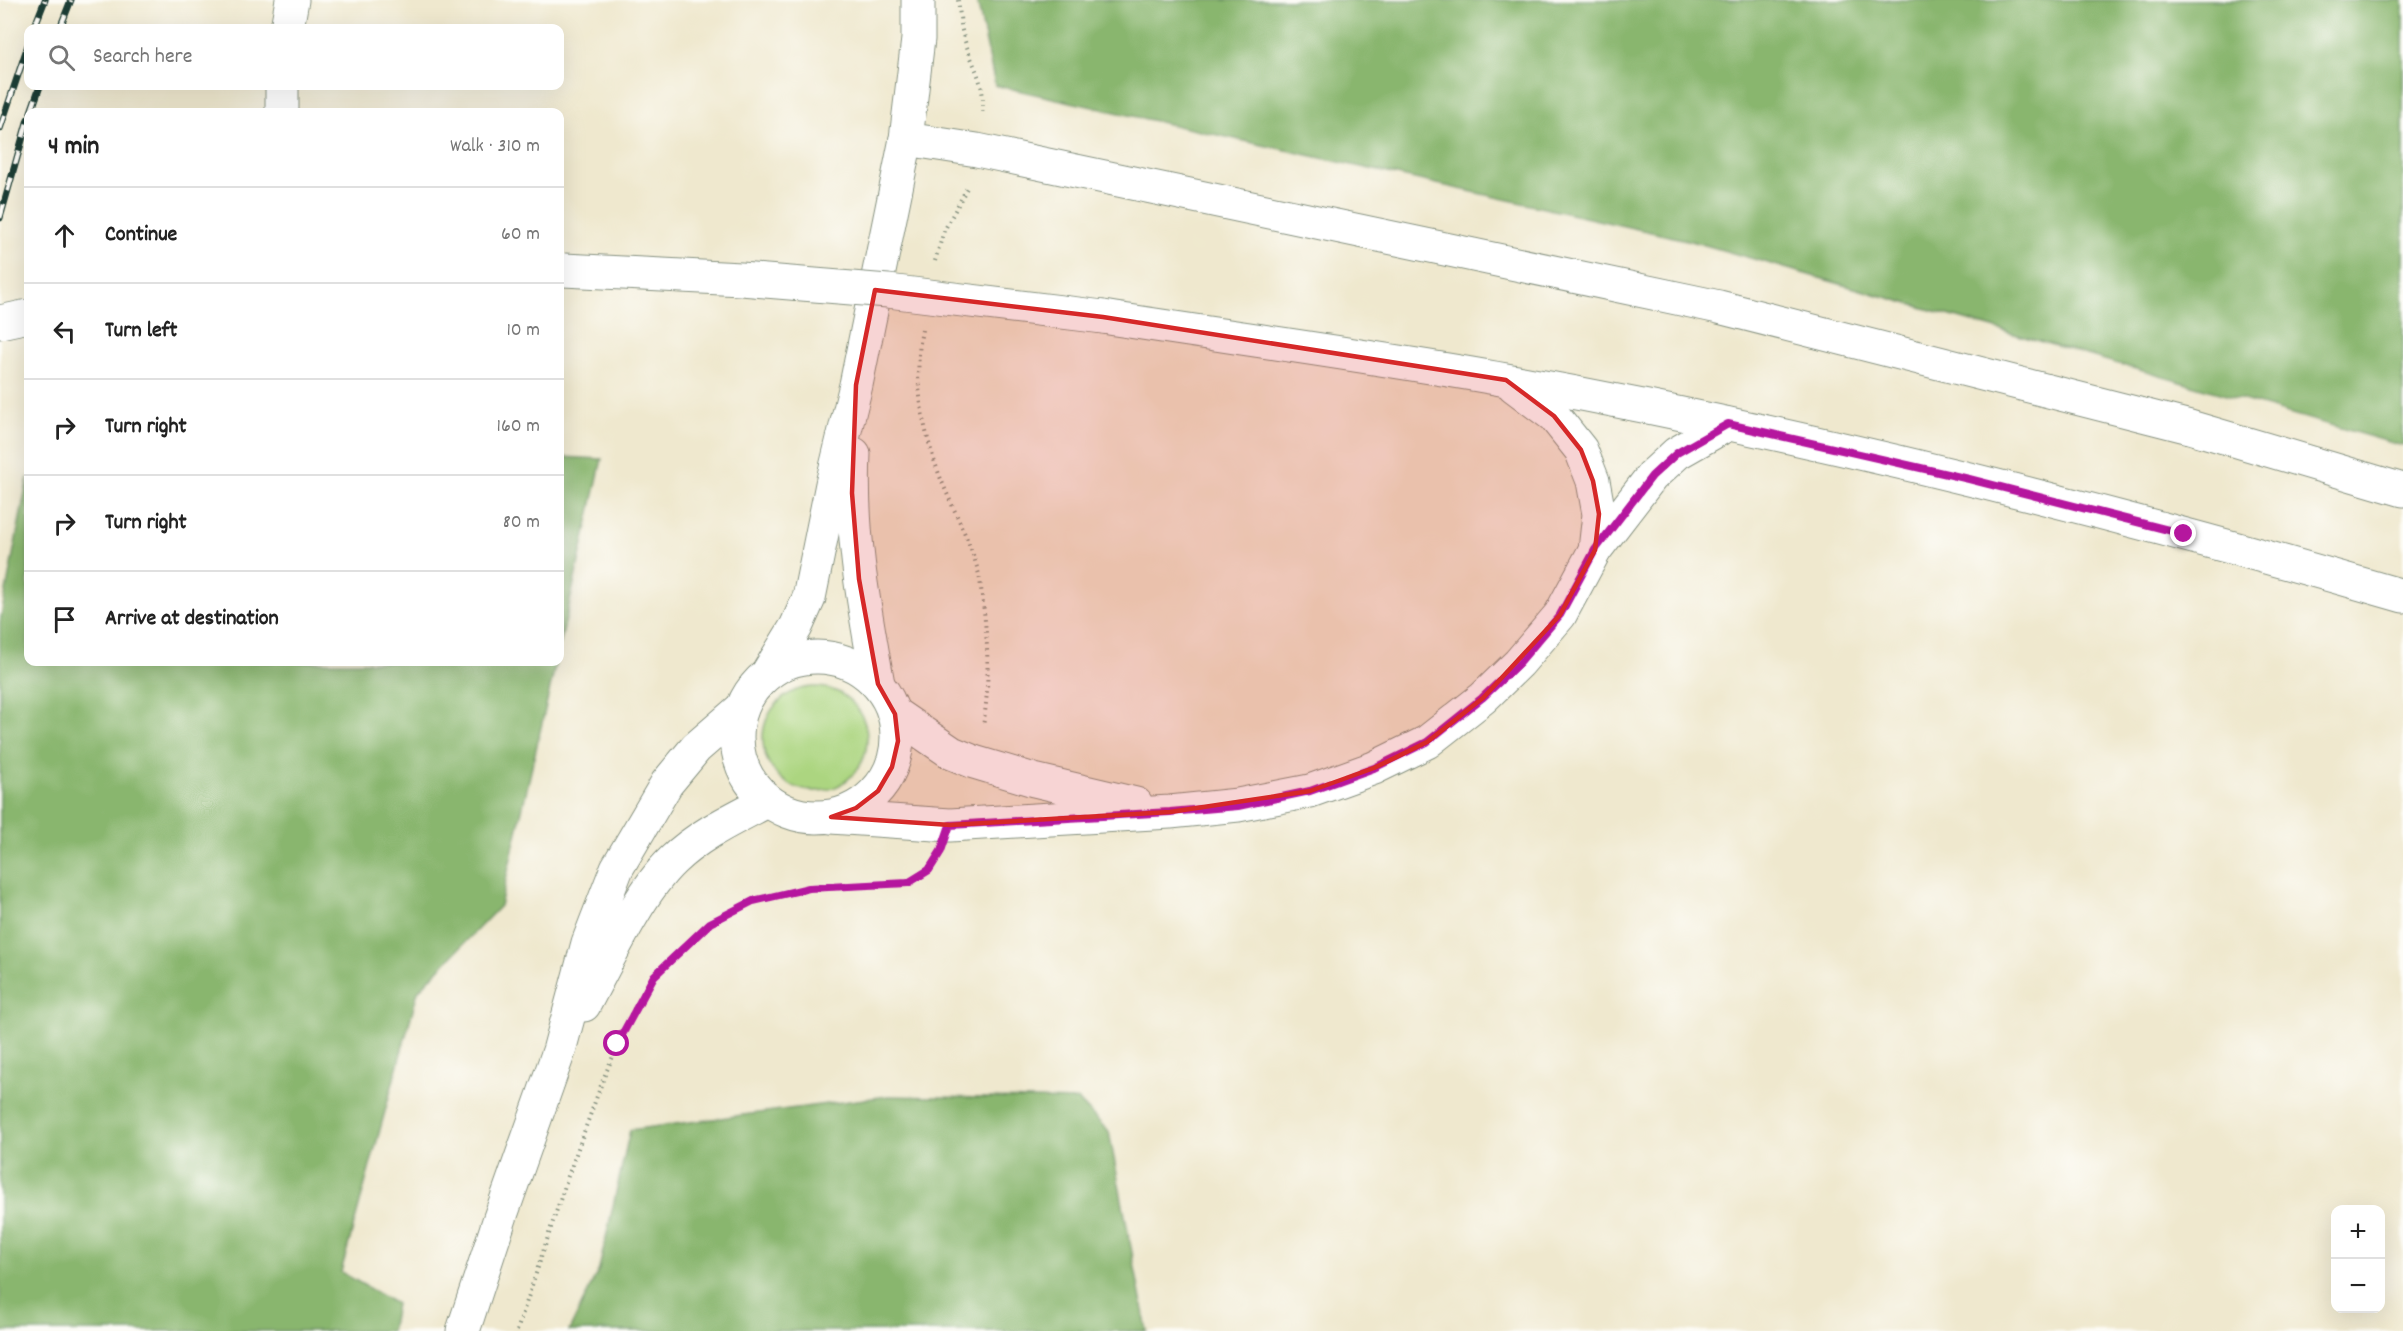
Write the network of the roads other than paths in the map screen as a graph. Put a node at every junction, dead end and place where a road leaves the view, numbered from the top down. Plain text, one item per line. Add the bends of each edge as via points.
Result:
1 (292, 0) edge
2 (918, 0) edge
3 (288, 24) edge
4 (282, 90) edge
5 (282, 108) edge
6 (906, 139) junction
7 (564, 270) edge
8 (24, 317) edge
9 (0, 322) edge
10 (1506, 380) junction
11 (856, 384) junction
12 (1728, 424) junction
13 (2403, 490) edge
14 (1595, 550) junction
15 (2403, 596) edge
16 (769, 671) junction
17 (878, 684) junction
18 (741, 709) junction
19 (895, 714) junction
20 (767, 801) junction
21 (1170, 812) junction
22 (831, 817) junction
23 (559, 1052) junction
24 (463, 1331) edge

1 - 3 street
2 - 6 street via 918,39
4 - 5 street
6 - 11 street
6 - 13 street via 977,150 1719,307 2190,428
7 - 10 street, bridge via 888,291 1103,317
8 - 9 street
10 - 12 street
10 - 14 street via 1554,416 1581,450 1593,481 1599,514
11 - 16 street via 808,598 796,627
11 - 17 street via 852,493 859,579
12 - 14 street via 1677,453 1652,476
12 - 15 street via 2150,525
14 - 21 street via 1560,615 1519,663 1427,742 1374,768 1310,791 1238,806
16 - 17 street via 796,658 826,656 855,665
16 - 18 street via 757,682
17 - 19 street
18 - 20 street via 735,734 739,759 750,783
18 - 23 street via 696,748 667,783 617,868 588,943
19 - 21 street via 952,753 974,762
19 - 22 street via 898,741 892,767 878,791 856,808
20 - 22 street via 797,816
20 - 23 street via 695,841 672,861 647,892
21 - 22 street via 950,825
23 - 24 street

